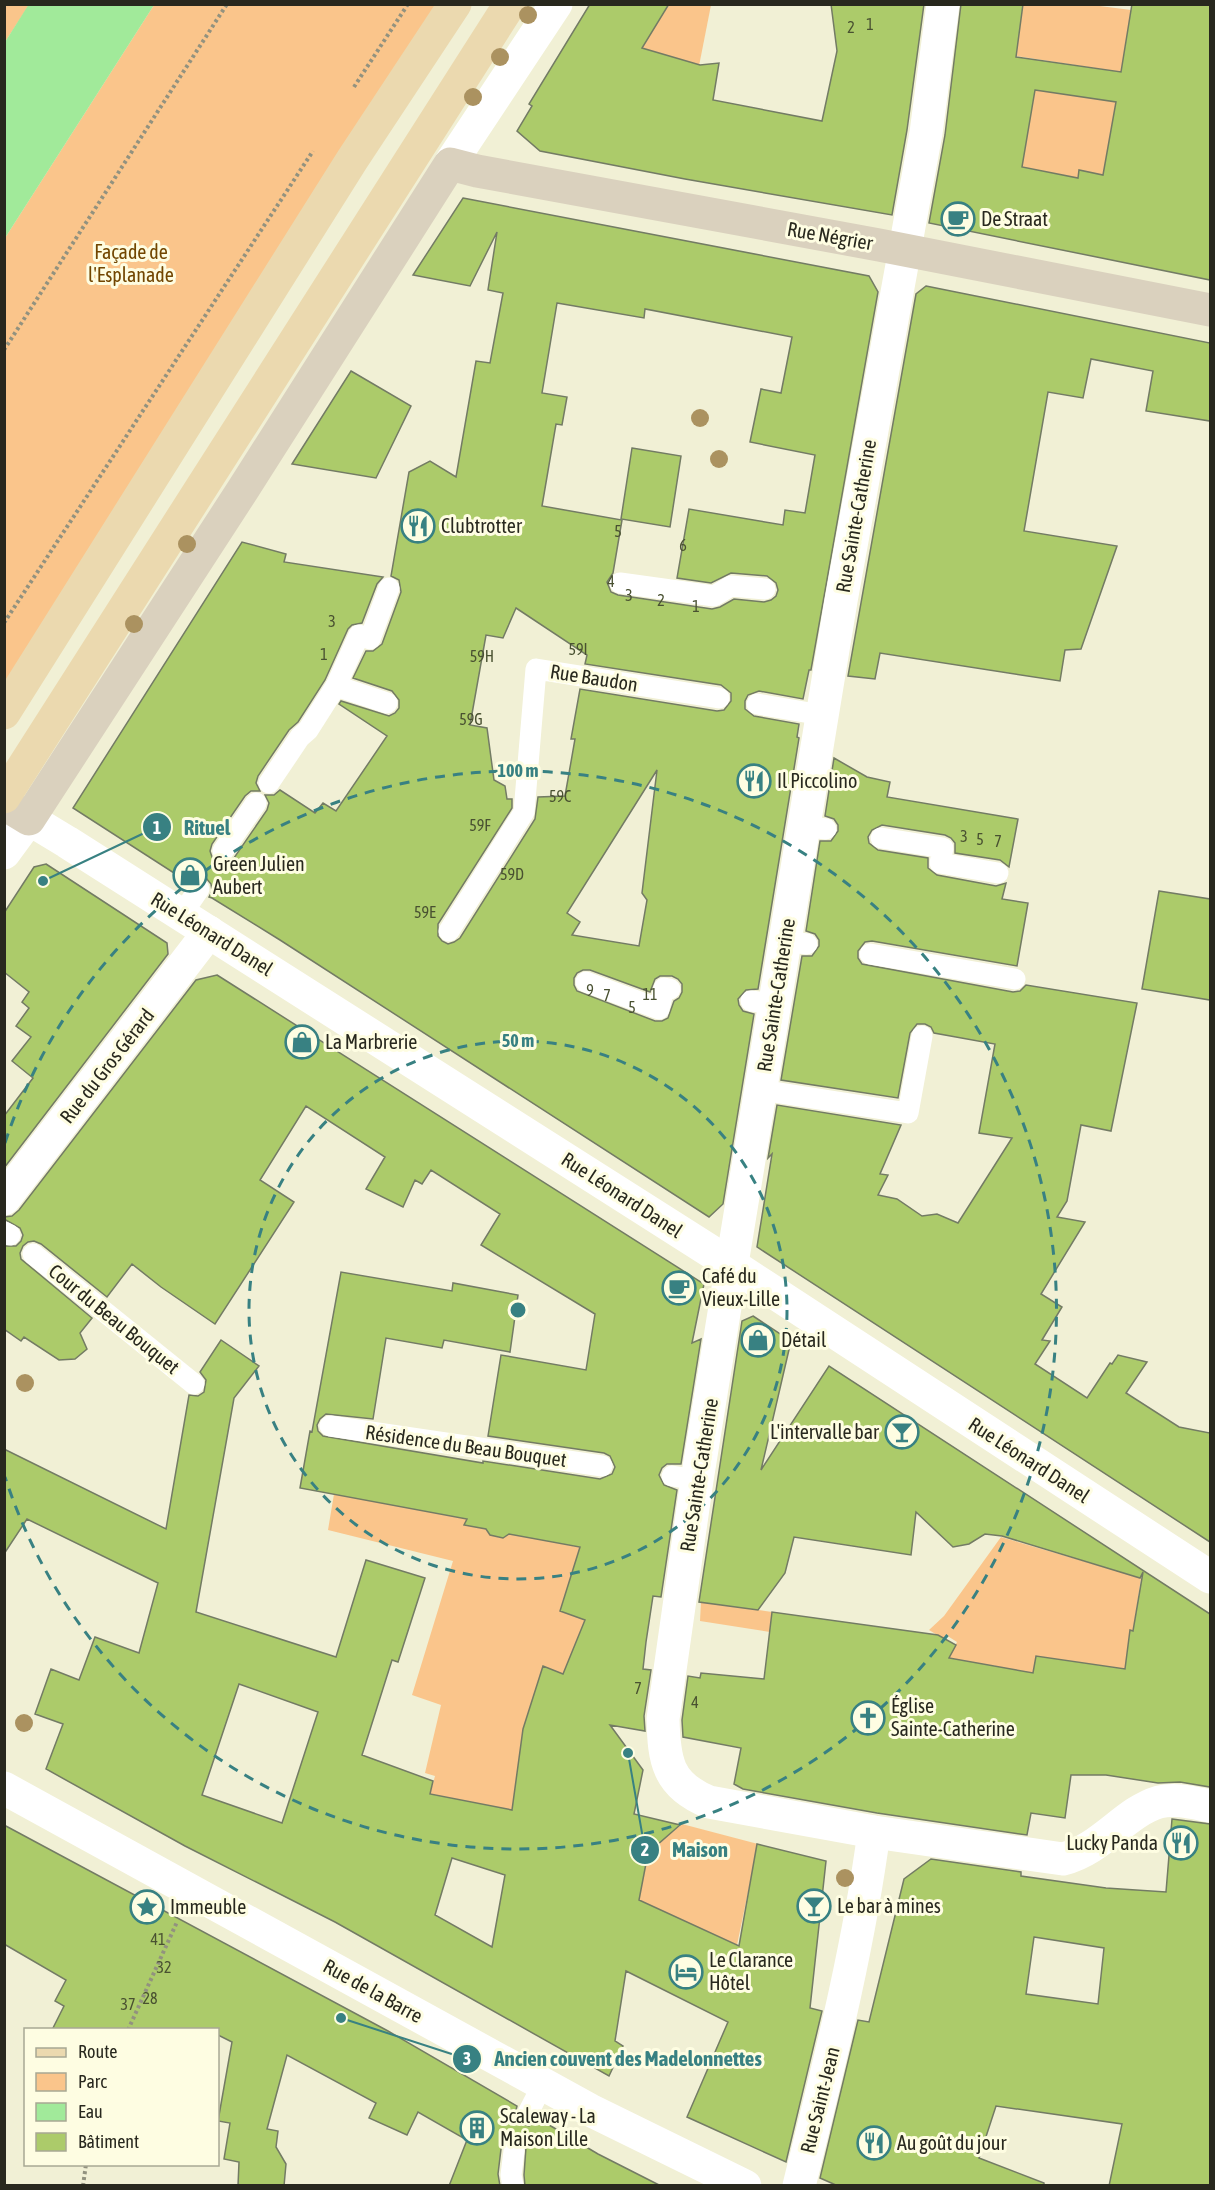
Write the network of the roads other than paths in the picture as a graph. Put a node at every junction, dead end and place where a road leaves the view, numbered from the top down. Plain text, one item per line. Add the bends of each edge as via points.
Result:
1 (455, 4) edge
2 (510, 4) edge
3 (556, 4) edge
4 (943, 4) edge
5 (450, 164) junction
6 (904, 250) junction
7 (1210, 310) edge
8 (620, 583) dead end
9 (389, 588) dead end
10 (765, 589) dead end
11 (336, 686) junction
12 (719, 698) dead end
13 (387, 703) dead end
14 (757, 704) dead end
15 (4, 713) edge
16 (822, 715) junction
17 (269, 783) dead end
18 (4, 797) edge
19 (255, 803) dead end
20 (16, 812) edge
21 (881, 838) dead end
22 (223, 851) dead end
23 (4, 853) edge
24 (998, 873) dead end
25 (209, 932) junction
26 (449, 932) dead end
27 (870, 954) dead end
28 (1015, 979) dead end
29 (586, 982) dead end
30 (670, 989) dead end
31 (922, 1036) dead end
32 (761, 1090) junction
33 (4, 1199) edge
34 (33, 1254) dead end
35 (732, 1265) junction
36 (194, 1384) dead end
37 (330, 1426) dead end
38 (602, 1466) dead end
39 (1210, 1577) edge
40 (4, 1788) edge
41 (1210, 1806) edge
42 (874, 1832) junction
43 (543, 2084) junction
44 (528, 2113) dead end
45 (514, 2151) dead end
46 (513, 2186) edge
47 (745, 2186) edge
48 (799, 2186) edge

1 - 15 main road via 352,160
2 - 18 main road
3 - 5 street
4 - 6 street, Rue Sainte-Catherine via 926,133
5 - 6 street, Rue Négrier
5 - 20 street via 242,491
6 - 7 street, Rue Négrier
6 - 16 street, Rue Sainte-Catherine via 831,599
8 - 10 lane via 714,596 731,586
9 - 11 lane via 370,639 359,635
11 - 13 lane
11 - 17 lane
12 - 26 lane, Rue Baudon via 536,669 524,812
14 - 16 lane
16 - 32 street, Rue Sainte-Catherine via 815,827 796,942 763,1003
19 - 22 lane
20 - 23 street
20 - 25 street, Rue Léonard Danel via 190,902
21 - 24 lane via 943,848 940,863
25 - 33 street, Rue du Gros Gérard
25 - 35 street, Rue Léonard Danel
27 - 28 lane
29 - 30 lane via 659,1009 664,988
31 - 32 lane via 908,1113
32 - 35 street, Rue Sainte-Catherine
34 - 36 lane, Cour du Beau Bouquet
35 - 39 street, Rue Léonard Danel
35 - 42 street, Rue Sainte-Catherine via 684,1478 663,1719 671,1772 691,1795 709,1803
37 - 38 lane, Résidence du Beau Bouquet
40 - 43 street, Rue de la Barre
41 - 42 street, Rue Sainte-Catherine via 1174,1800 1160,1802 1147,1807 1089,1849 1063,1858
42 - 48 street, Rue Saint-Jean via 842,2014
43 - 44 lane
43 - 47 street, Rue de la Barre
45 - 46 lane

